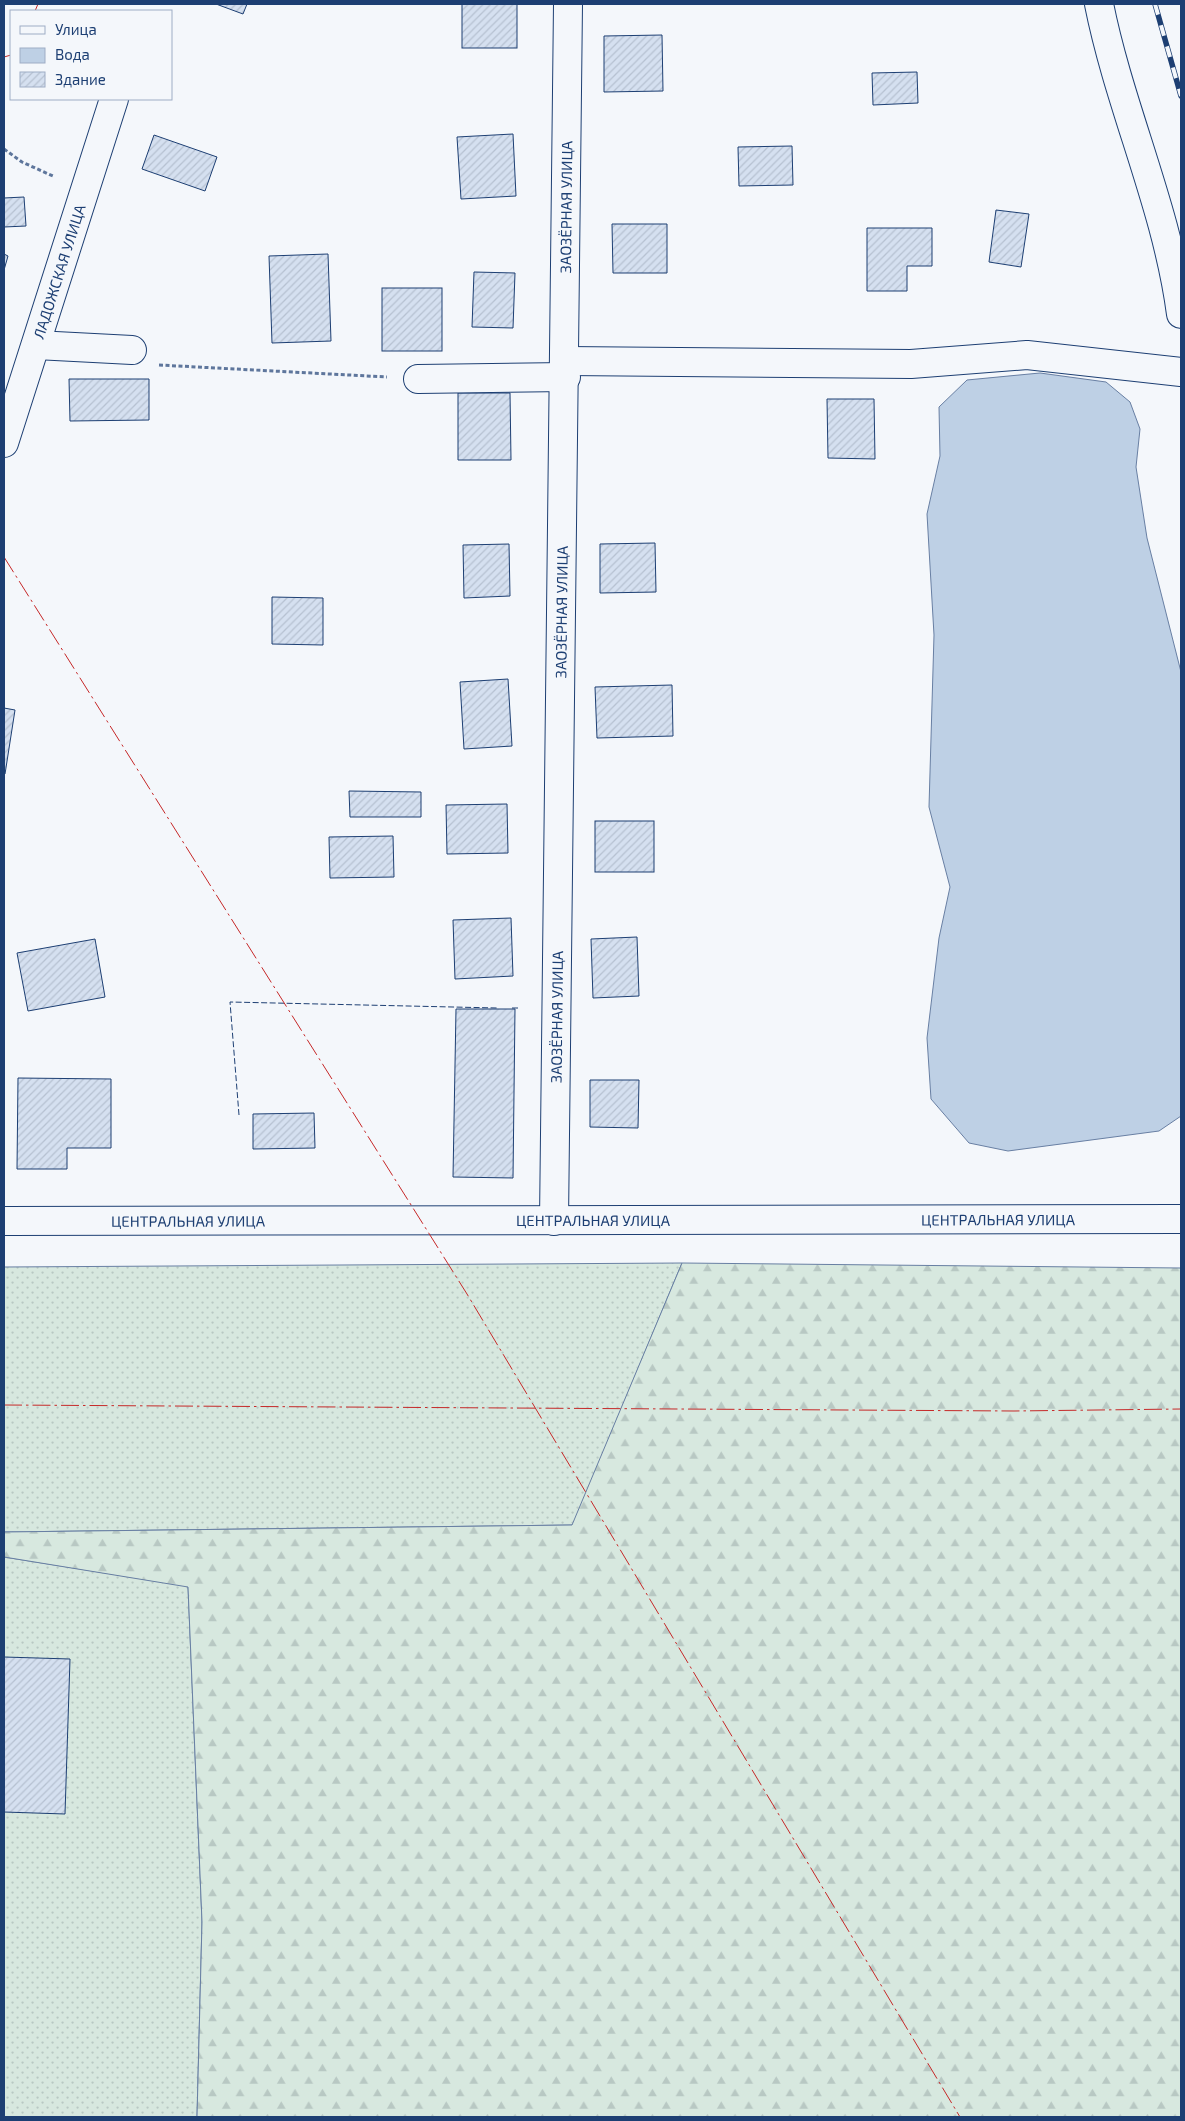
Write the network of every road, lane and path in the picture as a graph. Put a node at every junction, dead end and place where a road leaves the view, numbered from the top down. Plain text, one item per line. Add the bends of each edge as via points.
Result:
1 (568, 4) edge
2 (1100, 4) edge
3 (114, 100) edge
4 (4, 149) edge
5 (85, 191) junction
6 (1181, 314) edge
7 (36, 345) junction
8 (132, 350) joint
9 (566, 369) junction
10 (1181, 372) edge
11 (418, 379) joint
12 (4, 443) edge
13 (1181, 1219) edge
14 (4, 1221) edge
15 (554, 1221) junction

1 - 9 street, ЗАОЗЁРНАЯ УЛИЦА
2 - 6 street via 1110,53 1157,201 1176,277
3 - 5 street, ЛАДОЖСКАЯ УЛИЦА
4 - 5 path via 22,162
5 - 7 street, ЛАДОЖСКАЯ УЛИЦА
7 - 8 street
7 - 12 street, ЛАДОЖСКАЯ УЛИЦА
8 - 11 path via 161,366
9 - 10 street via 912,364 1027,355
9 - 11 street
9 - 15 street, ЗАОЗЁРНАЯ УЛИЦА
13 - 15 street, ЦЕНТРАЛЬНАЯ УЛИЦА
14 - 15 street, ЦЕНТРАЛЬНАЯ УЛИЦА

